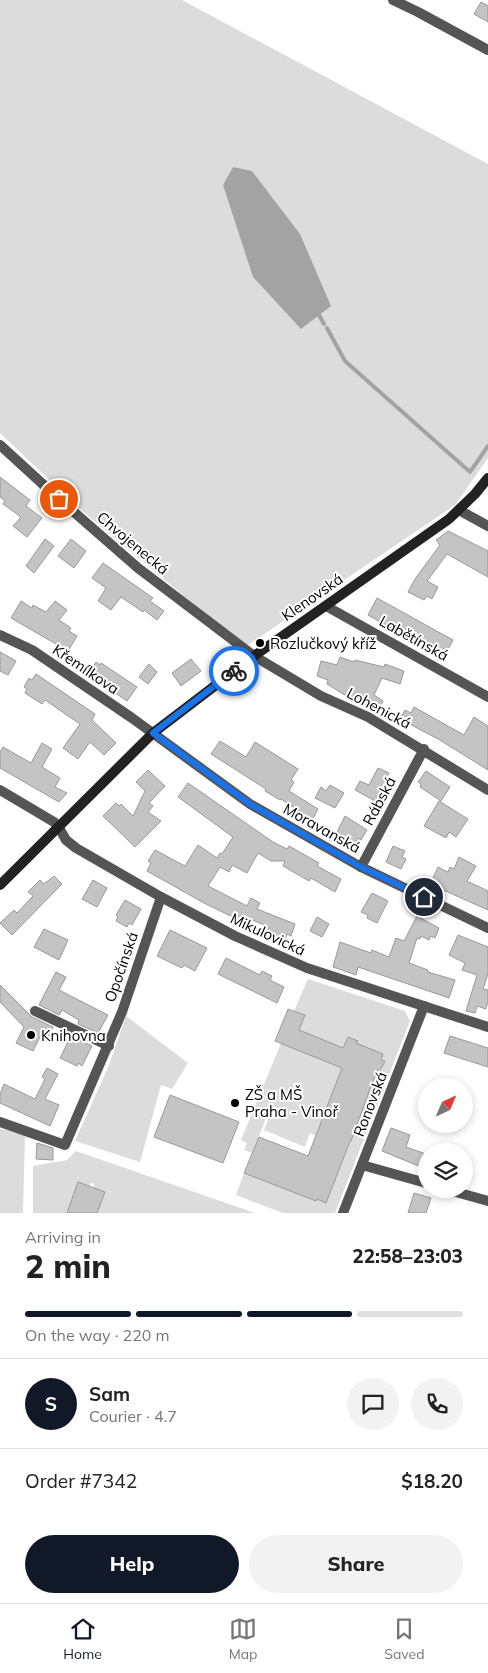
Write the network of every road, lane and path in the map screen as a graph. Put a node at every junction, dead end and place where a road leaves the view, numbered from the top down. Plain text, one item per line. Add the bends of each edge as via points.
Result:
1 (393, 0) edge
2 (488, 50) edge
3 (0, 445) edge
4 (488, 478) edge
5 (459, 510) junction
6 (488, 526) edge
7 (326, 606) junction
8 (0, 635) edge
9 (254, 656) junction
10 (488, 697) edge
11 (153, 733) junction
12 (424, 749) junction
13 (0, 790) edge
14 (488, 790) edge
15 (58, 826) junction
16 (361, 867) junction
17 (2, 880) edge
18 (161, 897) junction
19 (488, 928) edge
20 (424, 1006) junction
21 (35, 1011) dead end
22 (488, 1027) edge
23 (109, 1046) junction
24 (0, 1122) edge
25 (362, 1165) junction
26 (418, 1181) edge
27 (473, 1197) edge
28 (488, 1202) edge
29 (343, 1213) edge

1 - 2 street
3 - 9 street, Chvojenecká via 138,568
4 - 5 street, Klenovská
5 - 6 street
5 - 7 street, Klenovská
7 - 9 street, Klenovská
7 - 10 street, Labětínská
8 - 11 street, Křemílkova via 32,650
9 - 11 street, Klenovská
9 - 12 street, Lohenická via 321,696 368,717
11 - 15 street, Klenovská
11 - 16 street, Moravanská via 250,804
12 - 14 street, Lohenická
12 - 16 street, Rábská
13 - 15 street, Mikulovická
15 - 17 street, Klenovská
15 - 18 street, Mikulovická via 66,840 76,848
16 - 19 street, Moravanská
18 - 20 street, Mikulovická via 235,936 307,968
18 - 23 street, Opočínská
20 - 22 street, Mikulovická
20 - 25 street, Ronovská
21 - 23 street
23 - 24 street, Opočínská via 65,1145
25 - 26 street
25 - 29 street, Ronovská
27 - 28 street

